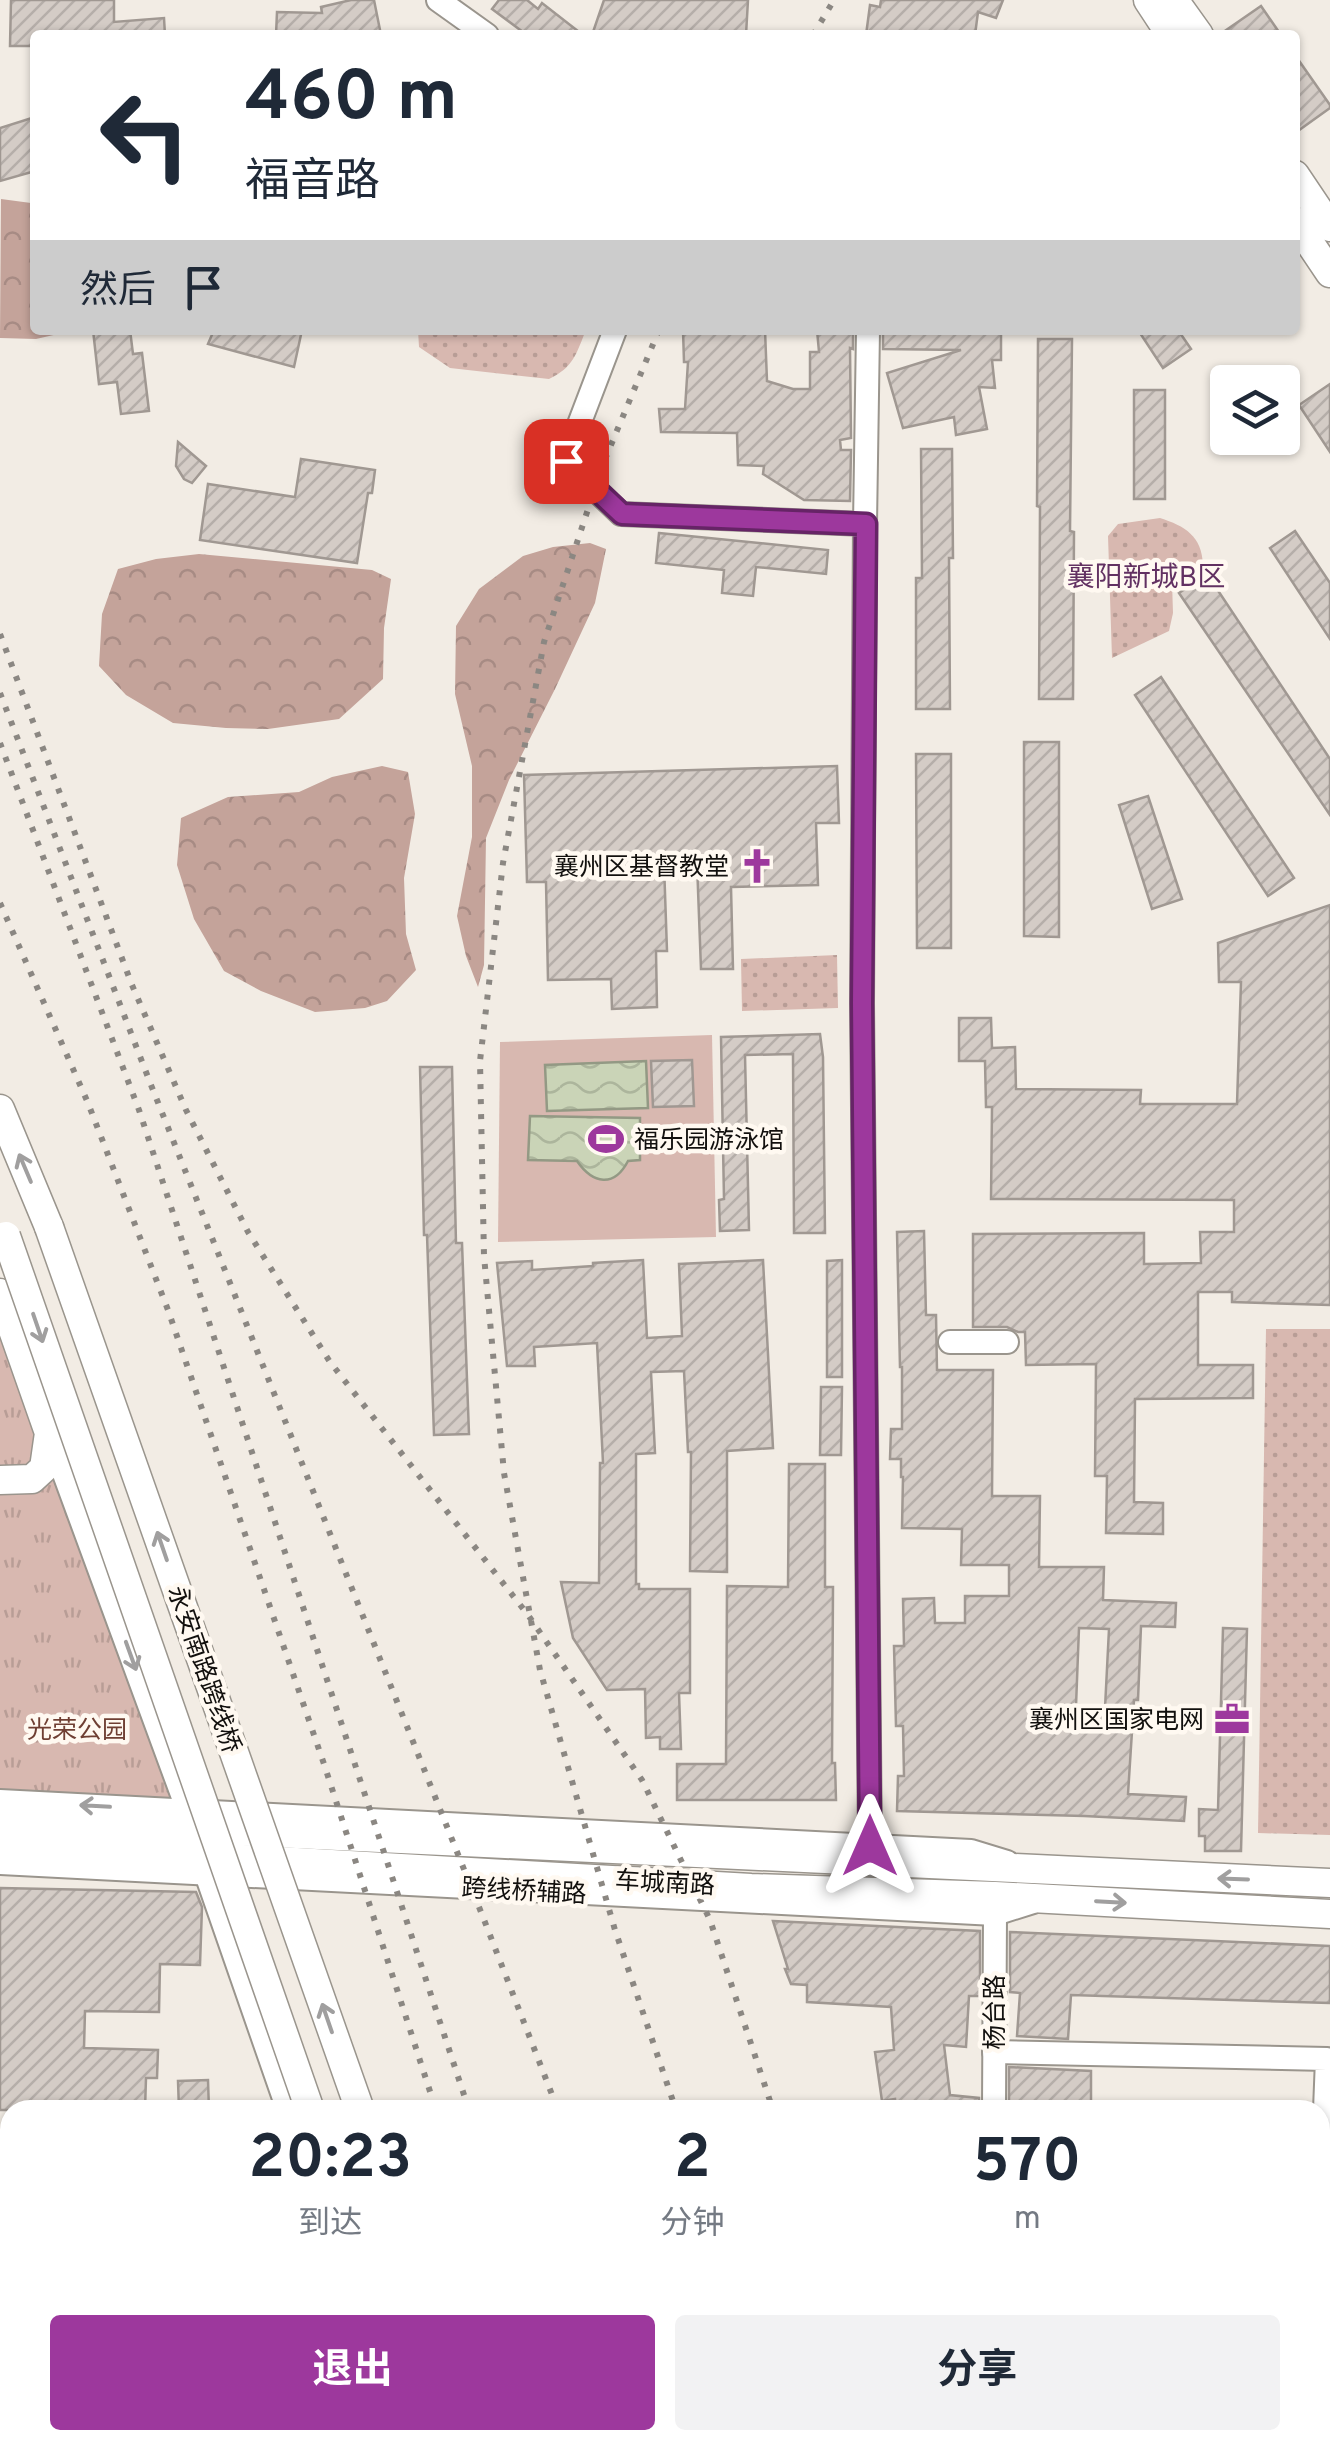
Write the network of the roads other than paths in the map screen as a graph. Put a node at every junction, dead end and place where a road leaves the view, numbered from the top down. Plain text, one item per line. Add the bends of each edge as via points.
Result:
1 (438, 0) edge
2 (1148, 0) edge
3 (1174, 0) edge
4 (480, 30) edge
5 (1168, 30) edge
6 (1195, 30) edge
7 (1300, 182) edge
8 (1330, 227) edge
9 (1300, 228) edge
10 (1330, 273) edge
11 (613, 335) edge
12 (868, 335) edge
13 (866, 524) junction
14 (0, 1109) edge
15 (3, 1229) edge
16 (0, 1292) edge
17 (950, 1342) dead end
18 (1006, 1342) dead end
19 (48, 1433) junction
20 (0, 1480) edge
21 (0, 1800) edge
22 (188, 1811) junction
23 (0, 1820) edge
24 (0, 1845) edge
25 (870, 1846) junction
26 (0, 1863) edge
27 (1029, 1869) junction
28 (206, 1874) junction
29 (1330, 1883) edge
30 (1046, 1898) junction
31 (995, 1914) junction
32 (1330, 1914) edge
33 (994, 2052) junction
34 (285, 2100) edge
35 (307, 2100) edge
36 (356, 2100) edge
37 (994, 2100) edge
38 (1326, 2100) edge

1 - 4 street
2 - 5 main road
3 - 6 main road
7 - 8 main road
9 - 10 main road
11 - 13 street via 566,461 622,514
12 - 13 street
13 - 25 street via 862,1003
36 -> 14 main road, 永安南路跨线桥, bridge via 50,1227
15 -> 35 main road, 永安南路跨线桥, bridge
16 - 19 main road
17 - 18 street
19 - 20 main road via 44,1468 32,1480
19 -> 22 street
22 -> 21 street
22 - 25 street
23 - 27 main road, 车城南路
24 - 30 main road, 车城南路
25 - 27 street via 971,1850
26 - 28 street, 跨线桥辅路
29 -> 27 main road, 车城南路
28 - 31 street, 跨线桥辅路
28 - 34 street
30 - 31 street, 跨线桥辅路
30 -> 32 main road, 车城南路
31 - 33 street, 杨台路
33 - 37 street, 杨台路
33 - 38 street via 1328,2059

